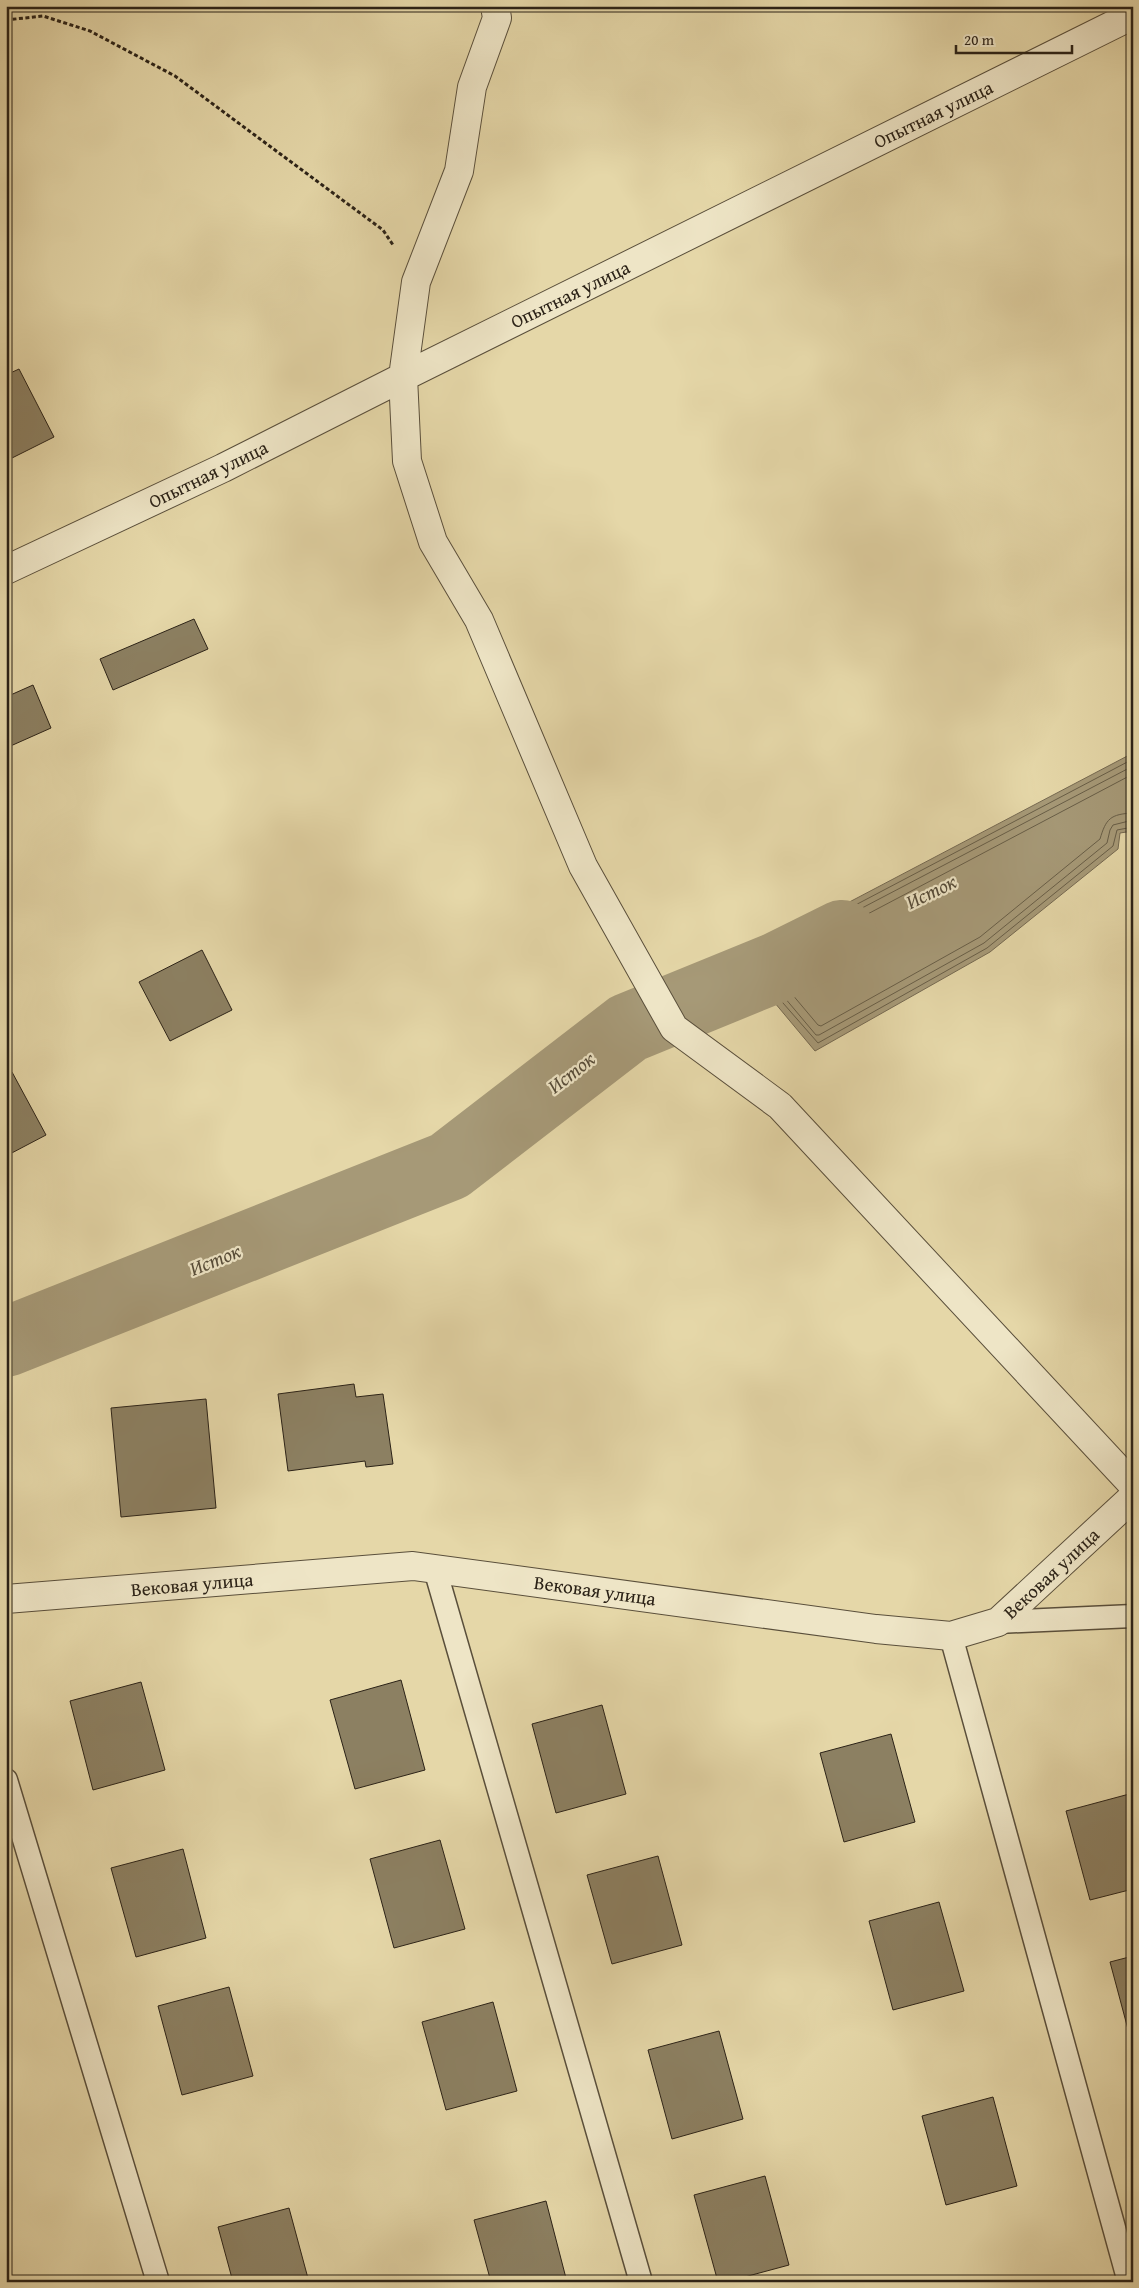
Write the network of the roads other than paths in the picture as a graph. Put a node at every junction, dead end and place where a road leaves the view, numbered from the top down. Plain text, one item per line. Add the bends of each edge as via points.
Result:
1 (495, 6) edge
2 (1133, 16) edge
3 (403, 377) junction
4 (6, 570) edge
5 (1128, 1473) edge
6 (1133, 1497) edge
7 (435, 1569) junction
8 (6, 1599) edge
9 (1133, 1616) edge
10 (998, 1622) junction
11 (951, 1636) junction
12 (6, 1780) edge
13 (158, 2282) edge
14 (641, 2282) edge
15 (1129, 2282) edge

1 - 3 street via 496,18 472,87 459,170 416,282
2 - 3 street, Опытная улица
3 - 4 street, Опытная улица via 223,468
3 - 5 street via 407,461 433,542 479,620 583,866 674,1028 780,1106
6 - 10 street, Вековая улица
7 - 8 street, Вековая улица via 413,1566
7 - 11 street, Вековая улица
7 - 14 lane
9 - 10 lane
10 - 11 street, Вековая улица
11 - 15 lane
12 - 13 lane

